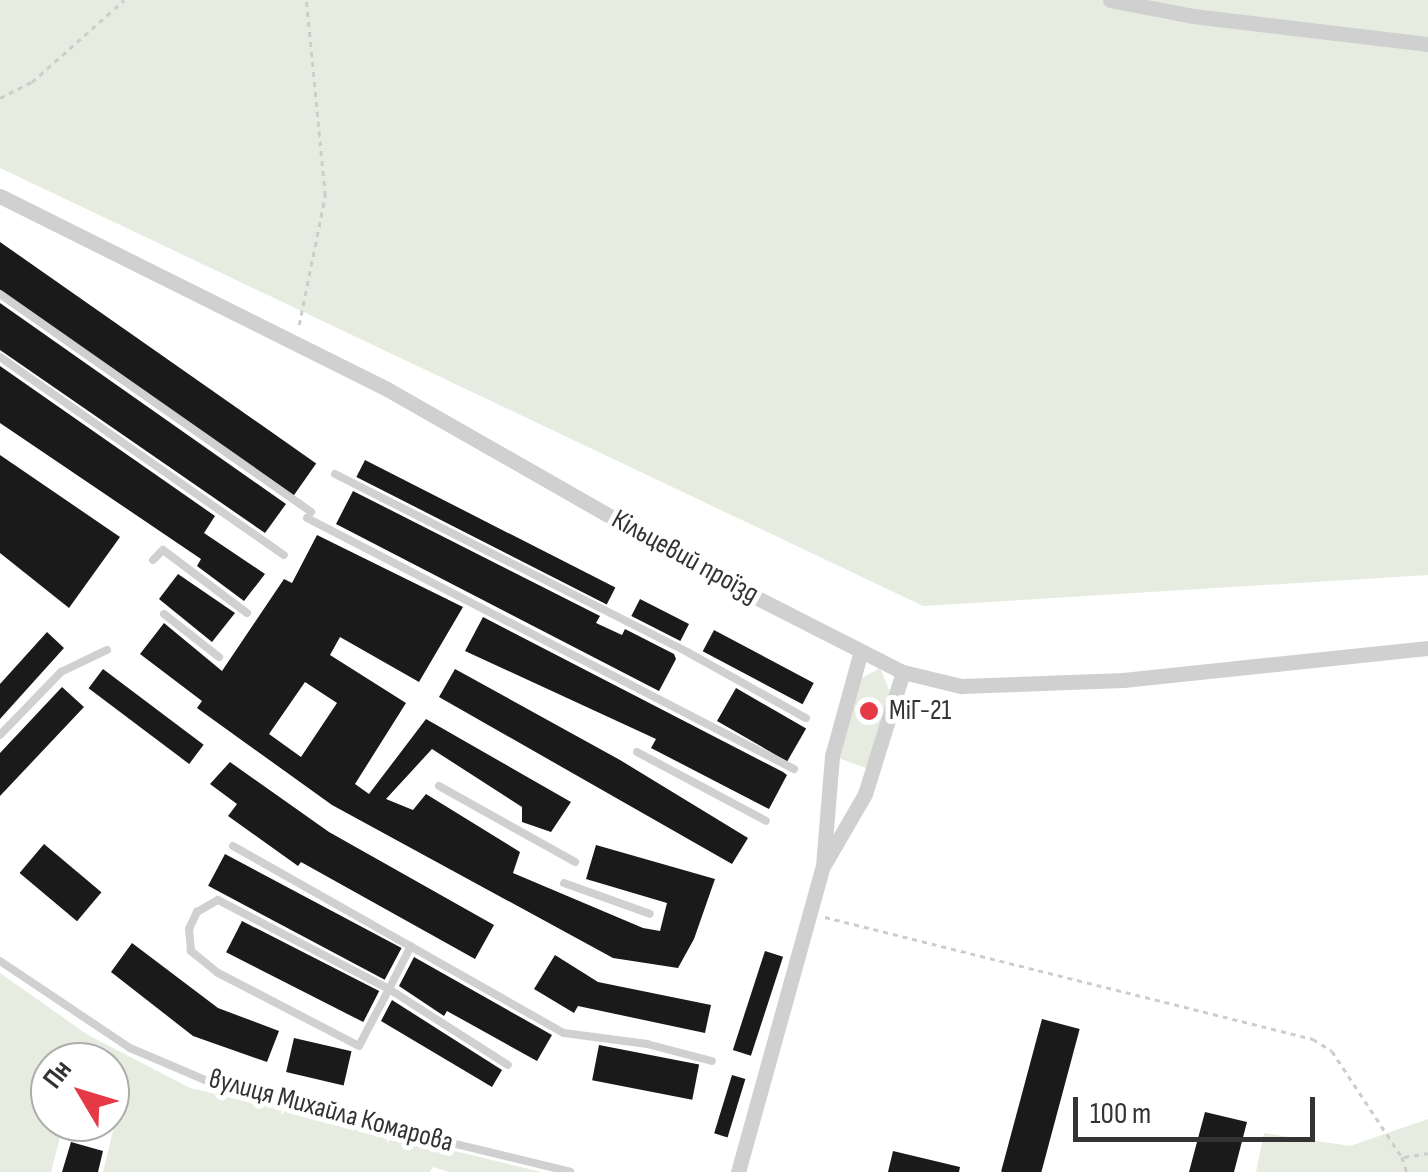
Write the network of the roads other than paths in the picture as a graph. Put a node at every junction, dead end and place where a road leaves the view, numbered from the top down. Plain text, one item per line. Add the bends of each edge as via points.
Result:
1 (1110, 0) edge
2 (1428, 44) edge
3 (0, 196) edge
4 (0, 294) edge
5 (0, 357) edge
6 (335, 474) dead end
7 (284, 556) dead end
8 (153, 560) dead end
9 (247, 613) dead end
10 (164, 614) dead end
11 (1428, 648) edge
12 (107, 650) dead end
13 (861, 650) junction
14 (218, 656) dead end
15 (903, 672) junction
16 (806, 718) dead end
17 (0, 735) edge
18 (637, 752) dead end
19 (794, 769) dead end
20 (439, 786) dead end
21 (766, 821) dead end
22 (232, 846) dead end
23 (576, 862) dead end
24 (824, 866) junction
25 (564, 883) dead end
26 (650, 914) dead end
27 (411, 946) junction
28 (0, 961) edge
29 (389, 989) junction
30 (712, 1061) dead end
31 (508, 1065) dead end
32 (570, 1172) edge
33 (738, 1172) edge

1 - 2 street
3 - 13 street, Кільцевий проїзд via 387,389 726,582
4 - 19 lane via 309,515
5 - 7 lane
6 - 16 lane
8 - 9 lane via 163,550
10 - 14 lane
11 - 15 street, Кільцевий проїзд via 1123,680 961,686
12 - 17 lane via 61,672
13 - 15 street, Кільцевий проїзд
13 - 24 street via 832,756
15 - 24 street via 865,794
18 - 21 lane
20 - 23 lane
22 - 27 lane
24 - 33 street
25 - 26 lane
27 - 29 lane
27 - 30 lane via 564,1033
28 - 32 lane, вулиця Михайла Комарова via 130,1048 224,1088
29 - 29 lane via 359,1046 218,973 191,951 188,929 197,912 218,900
29 - 31 lane

